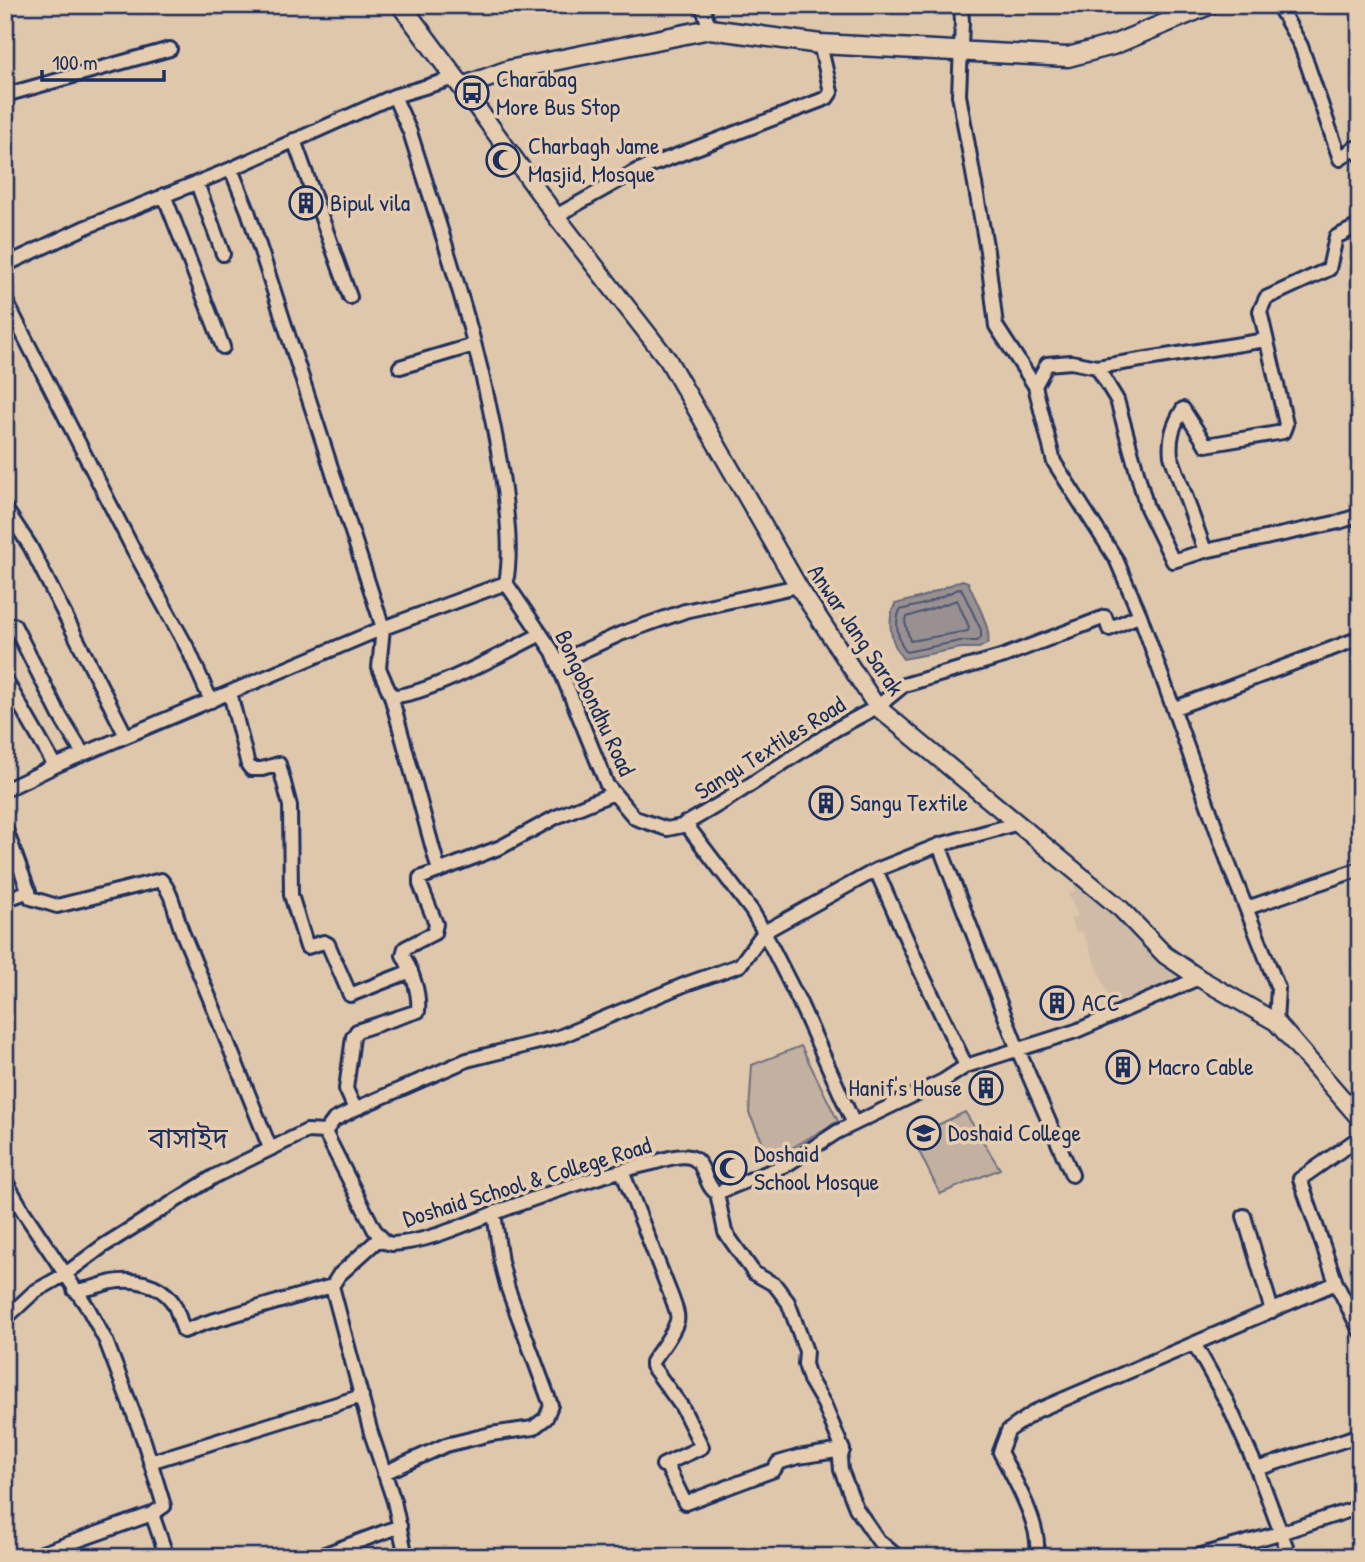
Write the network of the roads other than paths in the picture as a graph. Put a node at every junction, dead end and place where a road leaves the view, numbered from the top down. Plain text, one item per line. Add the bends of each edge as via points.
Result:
1 (401, 5) edge
2 (702, 5) edge
3 (961, 5) edge
4 (1209, 5) edge
5 (1278, 5) edge
6 (710, 29) junction
7 (820, 44) junction
8 (170, 49) dead end
9 (960, 51) junction
10 (458, 83) junction
11 (5, 95) edge
12 (394, 96) junction
13 (294, 140) junction
14 (1360, 155) edge
15 (231, 169) junction
16 (197, 183) junction
17 (164, 195) junction
18 (556, 216) junction
19 (1360, 225) edge
20 (223, 254) dead end
21 (5, 265) edge
22 (350, 297) dead end
23 (5, 299) edge
24 (1266, 340) junction
25 (474, 345) junction
26 (223, 347) dead end
27 (400, 367) dead end
28 (1097, 367) junction
29 (1035, 386) junction
30 (5, 508) edge
31 (1360, 514) edge
32 (1205, 551) junction
33 (506, 583) junction
34 (798, 586) junction
35 (1140, 615) junction
36 (15, 625) dead end
37 (383, 628) junction
38 (541, 634) junction
39 (1360, 638) edge
40 (563, 660) dead end
41 (5, 680) edge
42 (230, 693) junction
43 (391, 696) junction
44 (211, 701) junction
45 (877, 707) junction
46 (1175, 708) junction
47 (126, 736) junction
48 (83, 754) junction
49 (55, 766) junction
50 (5, 790) edge
51 (614, 793) junction
52 (685, 823) junction
53 (1019, 823) junction
54 (5, 827) edge
55 (940, 845) junction
56 (1360, 869) edge
57 (876, 870) junction
58 (439, 871) junction
59 (29, 891) junction
60 (5, 900) edge
61 (1247, 908) junction
62 (764, 932) junction
63 (411, 971) junction
64 (1199, 978) junction
65 (1276, 1022) junction
66 (1018, 1050) junction
67 (967, 1066) junction
68 (355, 1110) junction
69 (1360, 1119) edge
70 (854, 1124) junction
71 (326, 1132) junction
72 (1360, 1137) edge
73 (270, 1148) junction
74 (622, 1171) junction
75 (1072, 1175) dead end
76 (5, 1180) edge
77 (718, 1193) junction
78 (494, 1213) junction
79 (1244, 1216) dead end
80 (381, 1237) junction
81 (64, 1275) junction
82 (1336, 1283) junction
83 (332, 1286) junction
84 (74, 1290) junction
85 (1272, 1311) junction
86 (5, 1319) edge
87 (1360, 1331) edge
88 (1195, 1345) junction
89 (362, 1396) junction
90 (1360, 1435) edge
91 (843, 1450) junction
92 (150, 1462) junction
93 (1256, 1469) junction
94 (384, 1473) junction
95 (1360, 1507) edge
96 (152, 1514) junction
97 (400, 1526) junction
98 (1280, 1533) junction
99 (31, 1557) edge
100 (167, 1557) edge
101 (317, 1557) edge
102 (406, 1557) edge
103 (898, 1557) edge
104 (1035, 1557) edge
105 (1194, 1557) edge
106 (1290, 1557) edge

1 - 10 highway
2 - 6 street
3 - 9 street
4 - 9 highway via 1113,46 1068,57
5 - 14 street via 1301,46 1340,159 1354,148
6 - 7 highway
6 - 10 highway
7 - 9 highway
7 - 18 street via 831,92 827,98 636,171
8 - 11 street
9 - 29 street via 959,95 996,326
10 - 12 street
10 - 18 main road, Anwar Jang Sarak
12 - 13 street
12 - 25 street via 410,132
13 - 15 street
13 - 22 street
15 - 16 street
15 - 37 street
16 - 17 street
16 - 20 street
17 - 21 street
17 - 26 street
18 - 34 main road, Anwar Jang Sarak via 668,360
19 - 24 street via 1336,237 1329,269 1266,298 1260,311
23 - 44 street
24 - 28 street
24 - 32 street via 1286,424 1283,432 1206,445 1182,409 1175,422 1171,456
25 - 27 street
25 - 33 street via 497,440 506,507
28 - 29 street via 1048,364
28 - 32 street via 1117,400 1147,508 1173,561
29 - 35 street via 1054,462 1116,559
30 - 47 street via 30,546
31 - 32 street
33 - 37 street
33 - 38 street, Bongobondhu Road
34 - 40 street via 685,611
34 - 45 main road, Anwar Jang Sarak
35 - 45 street, Sangu Textiles Road via 1109,629 1105,617 1004,656 904,685
35 - 46 street
36 - 48 street
37 - 42 street
37 - 43 street via 379,668
38 - 43 street via 462,673
38 - 51 street, Bongobondhu Road
39 - 46 street
41 - 49 street
42 - 44 street
42 - 63 street via 248,765 261,769 279,764 282,771 290,806 291,895 307,947 328,944 350,995
43 - 58 street
44 - 47 street
45 - 52 street, Sangu Textiles Road
45 - 53 main road, Anwar Jang Sarak
46 - 61 street
47 - 48 street
48 - 49 street
49 - 50 street
51 - 52 street, Bongobondhu Road via 635,818 667,829
51 - 58 street via 556,817 502,847
52 - 62 street
53 - 55 street
53 - 64 main road, Anwar Jang Sarak via 1121,909 1165,955
54 - 59 street
55 - 57 street
55 - 66 street
56 - 61 street
57 - 62 street
57 - 67 street
58 - 63 street via 420,878 436,924 433,933 405,948 403,955
59 - 60 street
59 - 73 street via 31,898 57,906 161,880 170,889 179,924
61 - 65 street via 1278,988
62 - 68 street via 740,965 559,1037 467,1060
62 - 70 street
63 - 68 street via 418,1011 357,1031 353,1037 346,1088
64 - 65 main road, Anwar Jang Sarak
64 - 66 street
65 - 69 main road, Anwar Jang Sarak
66 - 67 street
66 - 75 street
67 - 70 street
68 - 71 street via 334,1120
70 - 77 street via 788,1164
71 - 73 street via 307,1131
71 - 80 street, Doshaid School & College Road
72 - 82 street via 1300,1179
73 - 81 street via 215,1176
74 - 77 street, Doshaid School & College Road via 692,1157
74 - 78 street, Doshaid School & College Road
74 - 91 street via 677,1316 652,1366 702,1447 665,1464 685,1503 774,1470 778,1463
76 - 81 street
77 - 91 street via 725,1232 754,1273 775,1284 789,1302 806,1351 810,1380
78 - 80 street, Doshaid School & College Road via 401,1244 384,1242
78 - 94 street via 508,1289 551,1405 546,1418 533,1428 446,1445
79 - 85 street
80 - 83 street
81 - 84 street
81 - 86 street via 34,1292
82 - 85 street
82 - 87 street
83 - 84 street via 184,1332 172,1301 160,1289 141,1282 114,1282
83 - 89 street
84 - 92 street via 106,1342
85 - 88 street
88 - 93 street via 1227,1402
88 - 104 street via 1036,1410 1008,1431 1000,1452 1029,1510 1039,1549
89 - 92 street
89 - 94 street
90 - 93 street
91 - 103 street via 840,1460 856,1508 877,1540
92 - 96 street via 164,1506
93 - 98 street
94 - 97 street
95 - 98 street
96 - 99 street
96 - 100 street
97 - 101 street
97 - 102 street
98 - 105 street
98 - 106 street

